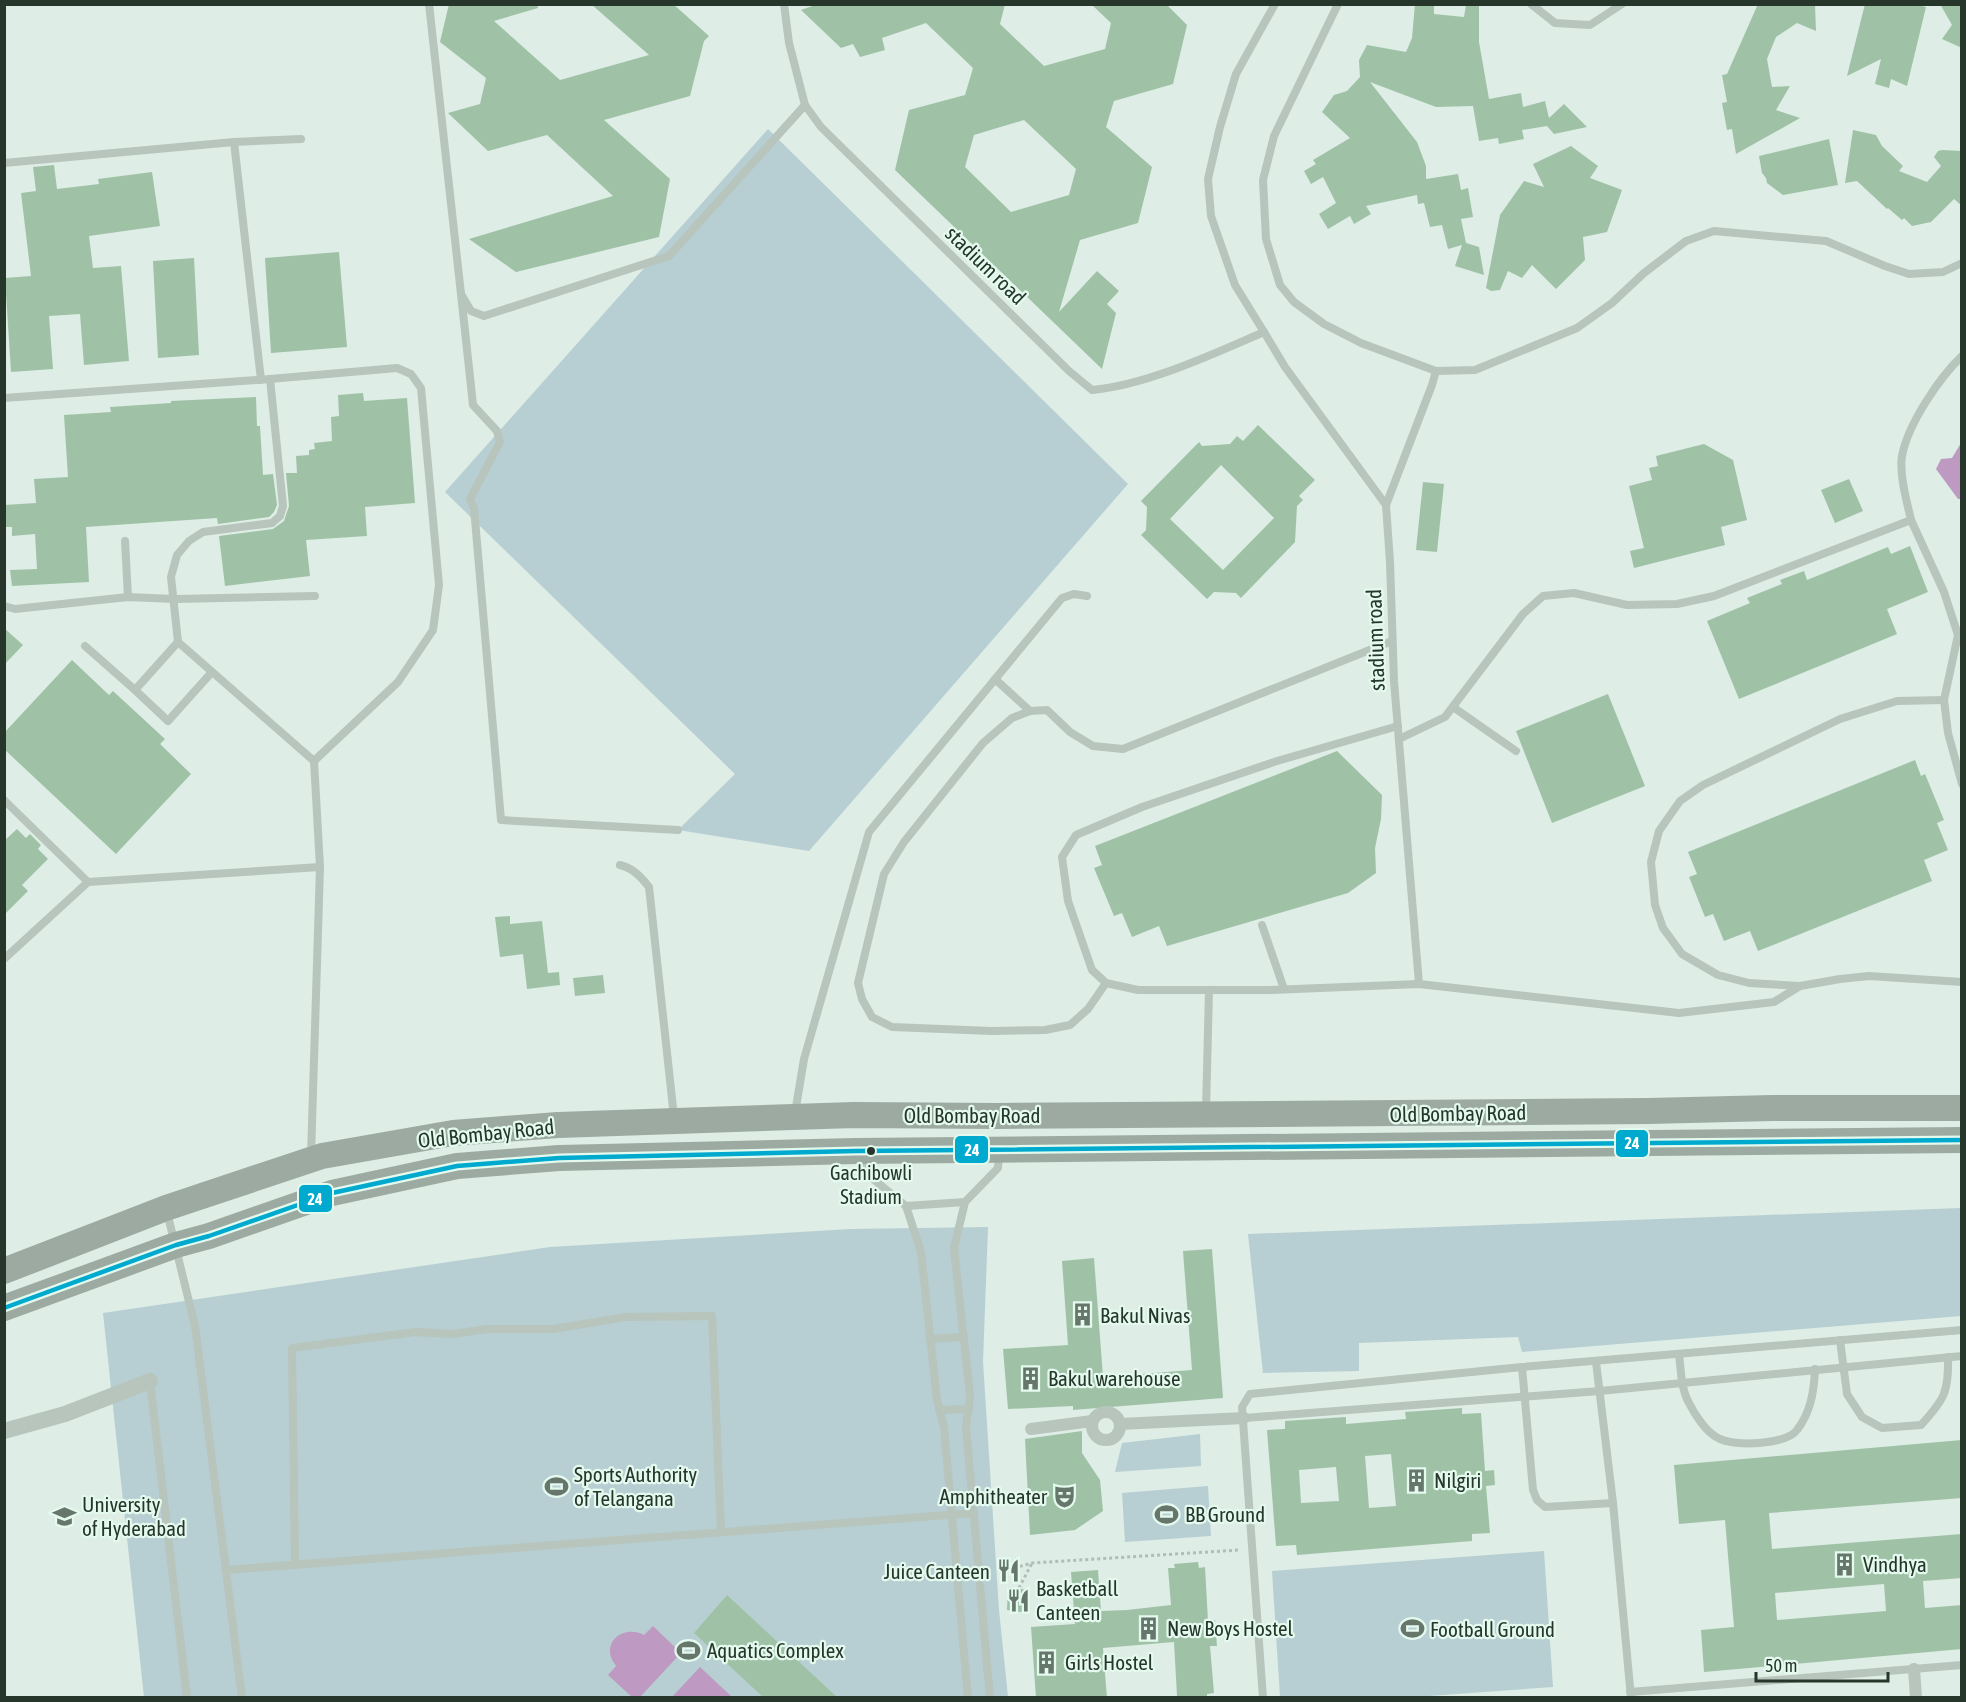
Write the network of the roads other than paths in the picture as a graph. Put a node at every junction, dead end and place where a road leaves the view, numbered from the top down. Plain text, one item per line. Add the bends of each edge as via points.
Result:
1 (429, 4) edge
2 (784, 4) edge
3 (1275, 4) edge
4 (1338, 4) edge
5 (1531, 4) edge
6 (1622, 4) edge
7 (805, 105) junction
8 (301, 139) dead end
9 (234, 142) junction
10 (4, 163) edge
11 (1962, 263) edge
12 (461, 294) junction
13 (1264, 332) junction
14 (1962, 356) edge
15 (1436, 371) junction
16 (265, 380) junction
17 (4, 398) edge
18 (1386, 505) junction
19 (1911, 520) junction
20 (125, 541) dead end
21 (315, 596) dead end
22 (1087, 596) dead end
23 (128, 597) junction
24 (175, 599) junction
25 (4, 606) edge
26 (1392, 641) junction
27 (178, 642) junction
28 (85, 646) dead end
29 (212, 672) junction
30 (995, 679) junction
31 (135, 690) junction
32 (1944, 700) junction
33 (1453, 707) junction
34 (1030, 711) junction
35 (1398, 726) junction
36 (1399, 739) junction
37 (1516, 751) dead end
38 (314, 761) junction
39 (1962, 784) edge
40 (4, 800) edge
41 (678, 830) dead end
42 (620, 865) dead end
43 (320, 867) junction
44 (88, 882) junction
45 (1262, 925) dead end
46 (4, 959) edge
47 (1106, 982) junction
48 (1962, 982) edge
49 (1419, 984) junction
50 (1800, 986) junction
51 (1284, 989) junction
52 (1209, 990) junction
53 (1962, 1108) edge
54 (1206, 1114) junction
55 (927, 1116) junction
56 (794, 1117) junction
57 (675, 1121) junction
58 (1962, 1140) edge
59 (926, 1150) junction
60 (999, 1150) junction
61 (855, 1151) junction
62 (311, 1160) junction
63 (965, 1202) junction
64 (906, 1206) junction
65 (166, 1208) junction
66 (176, 1245) junction
67 (4, 1271) edge
68 (4, 1308) edge
69 (1962, 1330) edge
70 (964, 1337) junction
71 (930, 1339) junction
72 (1840, 1340) junction
73 (1679, 1354) junction
74 (1962, 1356) edge
75 (1948, 1357) junction
76 (1596, 1362) junction
77 (1842, 1366) junction
78 (1522, 1367) junction
79 (1815, 1369) junction
80 (150, 1381) joint
81 (1682, 1382) junction
82 (1600, 1391) junction
83 (1525, 1397) junction
84 (969, 1409) junction
85 (939, 1410) junction
86 (1244, 1418) junction
87 (1092, 1421) junction
88 (1120, 1424) junction
89 (1031, 1429) dead end
90 (4, 1431) edge
91 (1613, 1503) junction
92 (974, 1513) junction
93 (952, 1514) junction
94 (721, 1532) junction
95 (295, 1565) junction
96 (226, 1570) junction
97 (1962, 1665) edge
98 (1914, 1669) junction
99 (1631, 1695) edge
100 (187, 1698) edge
101 (242, 1698) edge
102 (968, 1698) edge
103 (990, 1698) edge
104 (1263, 1698) edge
105 (1916, 1698) edge

1 - 12 lane
2 - 7 lane, stadium road via 789,43
3 - 13 lane via 1236,74 1208,179 1211,216 1236,285
4 - 15 lane via 1274,136 1263,180 1266,239 1280,285 1294,302 1324,324 1361,343
5 - 6 lane via 1555,23 1590,25
7 - 12 lane via 669,256 484,316 471,311
7 - 13 lane, stadium road via 821,127 882,189 1092,390 1116,387 1209,356
8 - 9 lane
9 - 10 lane
9 - 16 lane
11 - 15 lane via 1943,272 1910,274 1826,241 1714,231 1686,241 1577,328 1475,370
12 - 41 lane via 473,405 497,431 500,442 470,499 474,508 501,820
13 - 18 lane via 1285,367
14 - 19 lane via 1916,417 1902,457
15 - 18 lane
16 - 17 lane
16 - 24 lane via 283,506 280,516 272,523 202,532 189,541 177,555 171,577
16 - 38 lane via 397,368 411,374 421,388 439,585 433,630 398,682
18 - 26 lane, stadium road
19 - 32 lane via 1944,592 1958,635
19 - 33 lane via 1714,596 1677,604 1627,605 1574,593 1543,596 1523,614
20 - 23 lane
21 - 24 lane
22 - 30 lane via 1074,594 1062,598
23 - 24 lane
23 - 25 lane via 15,609
24 - 27 lane
26 - 34 lane via 1123,749 1093,746 1070,732 1047,710
26 - 35 lane, stadium road
27 - 29 lane
27 - 31 lane
28 - 31 lane
29 - 31 lane via 168,721
29 - 38 lane
30 - 34 lane
30 - 56 lane via 869,832 804,1059
32 - 39 lane via 1948,733
32 - 50 lane via 1897,701 1840,719 1796,739 1696,790 1680,801 1659,831 1651,862 1655,905 1663,928 1682,954 1728,978
33 - 36 lane via 1445,717
33 - 37 lane
34 - 47 lane via 1012,718 983,743 926,813 884,874 858,983 862,999 872,1017 892,1027 1045,1030 1070,1025 1088,1009
35 - 36 lane, stadium road
35 - 47 lane via 1277,761 1154,803 1076,835 1062,857 1068,901 1092,970
36 - 49 lane, stadium road
38 - 43 lane
40 - 44 lane
42 - 57 lane via 639,875 649,887
43 - 44 lane
43 - 62 lane
44 - 46 lane
45 - 51 lane
47 - 52 lane via 1138,990
48 - 50 lane via 1869,976
49 - 50 lane via 1679,1013 1774,1002
49 - 51 lane
51 - 52 lane
52 - 54 lane
53 - 54 main road, Old Bombay Road
54 - 55 main road, Old Bombay Road
55 - 56 main road, Old Bombay Road
55 - 59 main road
56 - 57 main road, Old Bombay Road
57 - 62 main road, Old Bombay Road via 453,1133
58 - 60 main road, Old Bombay Road
59 - 60 main road, Old Bombay Road
59 - 61 main road, Old Bombay Road
60 - 63 lane via 998,1168
61 - 64 lane via 872,1178
61 - 66 main road, Old Bombay Road via 560,1158 457,1166 332,1193
62 - 65 main road, Old Bombay Road
63 - 64 lane
63 - 70 lane via 954,1248
64 - 71 lane via 921,1252
65 - 66 lane
65 - 67 main road, Old Bombay Road
66 - 68 main road, Old Bombay Road
66 - 96 lane via 195,1326
69 - 72 lane
70 - 71 lane
70 - 84 lane
71 - 85 lane
72 - 73 lane
72 - 77 lane
73 - 76 lane
73 - 81 lane
74 - 75 lane
75 - 77 lane
75 - 77 lane via 1949,1379 1941,1403 1921,1425 1882,1428 1862,1417 1847,1394
76 - 78 lane
76 - 82 lane
77 - 79 lane
78 - 83 lane
78 - 86 lane via 1250,1394 1242,1407
79 - 81 lane
79 - 81 lane via 1809,1409 1796,1432 1770,1442 1740,1445 1718,1438 1702,1423 1688,1402
80 - 90 street via 65,1414
80 - 100 lane
81 - 82 lane
82 - 83 lane
82 - 91 lane
83 - 86 lane
83 - 91 lane via 1537,1500 1545,1507
84 - 85 lane
84 - 92 lane via 966,1427
85 - 93 lane
86 - 88 street
86 - 104 lane
87 - 88 street via 1108,1412
87 - 88 street via 1094,1434 1101,1440 1115,1437
87 - 89 street
91 - 99 lane
92 - 93 lane
92 - 103 lane
93 - 94 lane
93 - 102 lane
94 - 95 lane
94 - 95 lane via 712,1316 626,1317 553,1329 416,1332 292,1348
95 - 96 lane
96 - 101 lane
97 - 98 lane
98 - 99 lane
98 - 105 street

